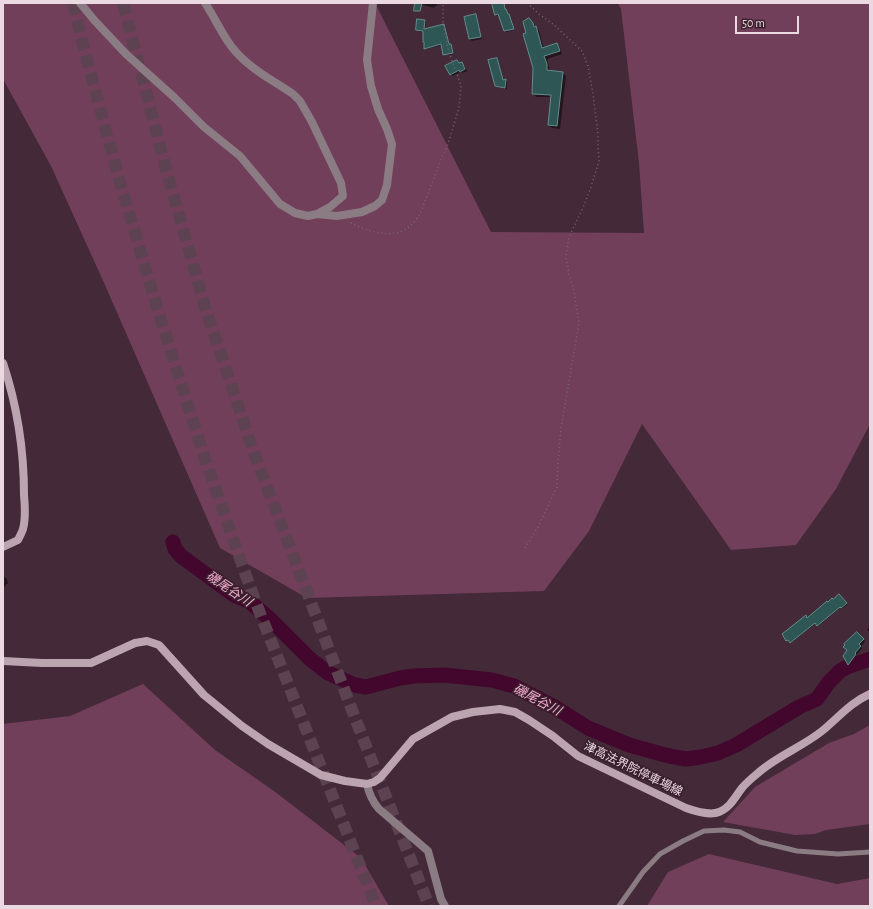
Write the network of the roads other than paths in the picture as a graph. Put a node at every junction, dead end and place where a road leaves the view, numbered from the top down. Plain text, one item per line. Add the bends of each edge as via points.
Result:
1 (80, 3) edge
2 (205, 3) edge
3 (373, 3) edge
4 (317, 214) junction
5 (3, 364) edge
6 (3, 547) edge
7 (3, 661) edge
8 (870, 694) edge
9 (367, 784) junction
10 (870, 852) edge
11 (445, 906) edge
12 (618, 906) edge

1 - 4 street via 126,54 176,98 204,127 240,156 280,204 295,214
2 - 4 street via 236,51 248,64 293,94 312,122 341,183 343,196
3 - 4 street via 367,60 371,86 392,144 387,185 382,200 362,212 337,216
5 - 6 main road via 18,423 25,514 18,540
7 - 9 main road via 91,663 135,643 147,641 159,645 204,695 268,744 321,775
8 - 9 main road, 津高法界院停車場線 via 847,708 821,732 763,768 726,808 718,813 698,812 686,808 578,756 529,720 515,712 500,709 473,712 446,720 413,739 380,778
9 - 11 street via 379,810 428,851
10 - 12 lane via 838,854 797,851 760,842 740,832 704,832 660,854

